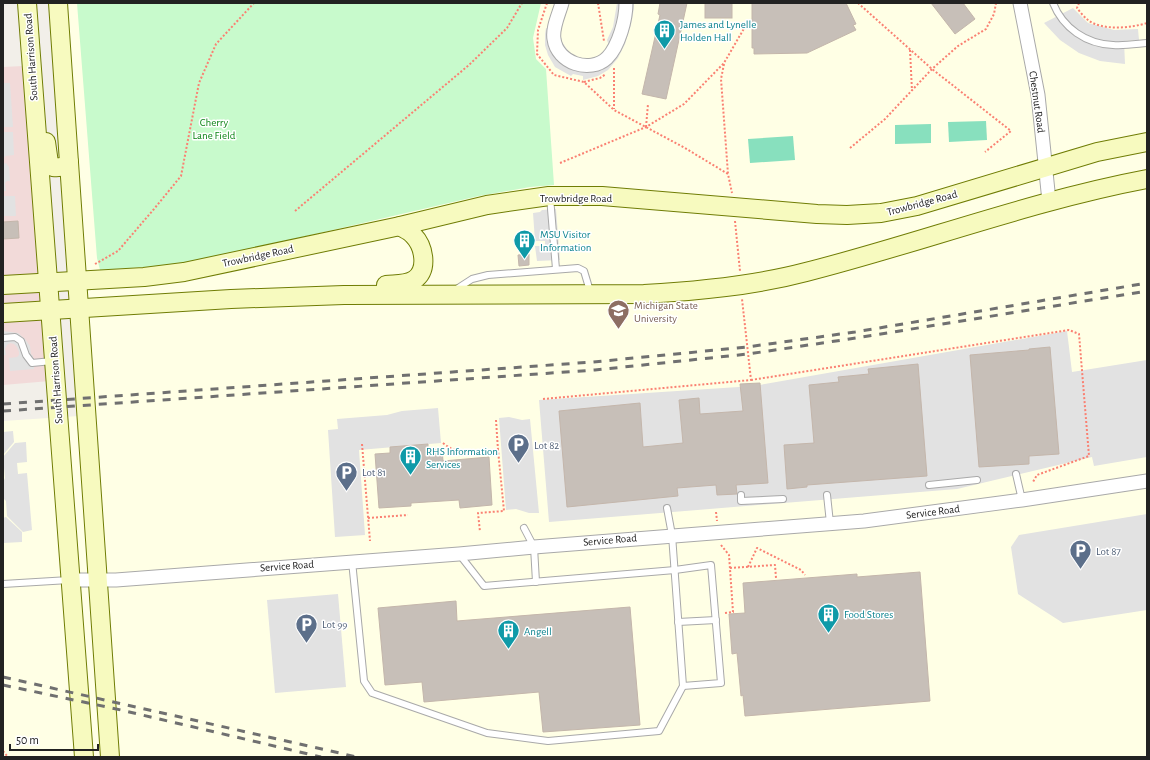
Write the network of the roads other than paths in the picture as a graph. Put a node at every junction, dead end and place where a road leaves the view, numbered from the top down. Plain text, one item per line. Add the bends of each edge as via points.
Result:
1 (27, 3) edge
2 (49, 3) edge
3 (58, 3) edge
4 (562, 3) edge
5 (626, 3) edge
6 (1020, 3) edge
7 (1053, 3) edge
8 (1147, 43) edge
9 (32, 75) junction
10 (1147, 142) edge
11 (68, 155) junction
12 (1045, 167) junction
13 (1147, 179) edge
14 (549, 196) junction
15 (1049, 202) junction
16 (400, 226) junction
17 (556, 269) junction
18 (78, 280) junction
19 (49, 282) junction
20 (3, 285) edge
21 (449, 294) junction
22 (591, 294) junction
23 (231, 298) junction
24 (80, 308) junction
25 (51, 310) junction
26 (3, 313) edge
27 (3, 338) edge
28 (55, 361) junction
29 (1016, 474) dead end
30 (977, 480) dead end
31 (1147, 481) edge
32 (929, 485) dead end
33 (741, 495) dead end
34 (827, 495) dead end
35 (783, 499) dead end
36 (1022, 500) junction
37 (667, 508) dead end
38 (830, 523) junction
39 (524, 528) dead end
40 (672, 535) junction
41 (534, 547) junction
42 (459, 554) junction
43 (352, 561) junction
44 (675, 570) junction
45 (71, 580) junction
46 (98, 580) junction
47 (536, 582) junction
48 (3, 584) edge
49 (716, 620) junction
50 (678, 622) junction
51 (683, 686) junction
52 (84, 757) edge
53 (110, 757) edge

1 - 9 street, South Harrison Road
2 - 11 street via 56,121
3 - 11 street
4 - 5 street via 554,32 555,45 566,59 586,66 603,61 614,48 621,32
6 - 12 street, Chestnut Road via 1038,95
7 - 8 lane via 1065,23 1087,39 1114,45
9 - 11 street via 44,104 49,163 53,167 65,166
9 - 19 street, South Harrison Road
10 - 12 street, Trowbridge Road via 1097,152
11 - 18 street
12 - 14 street, Trowbridge Road via 917,206 881,213 847,215 602,196
12 - 15 street, Chestnut Road
13 - 15 street via 1104,187
14 - 16 street, Trowbridge Road via 486,205
14 - 17 lane
15 - 22 street via 805,272 741,285 644,294
16 - 18 street, Trowbridge Road via 197,269 144,277
16 - 23 street via 413,235 421,247 424,261 420,274 413,281 401,284 273,287
17 - 21 lane via 488,275 472,279
17 - 22 lane via 578,268 584,271
18 - 19 street, Trowbridge Road
18 - 24 street
19 - 20 street, Trowbridge Road
19 - 25 street, South Harrison Road
21 - 22 street
21 - 23 street
23 - 24 street
24 - 25 street
24 - 46 street
25 - 26 street
25 - 28 street, South Harrison Road
27 - 28 lane via 15,337 21,341 32,363
28 - 45 street, South Harrison Road
29 - 36 lane
30 - 32 lane
31 - 36 street, Service Road
33 - 35 lane via 742,501
34 - 38 lane
36 - 38 street, Service Road via 864,521
37 - 40 lane
38 - 40 street, Service Road
39 - 41 lane
40 - 41 street, Service Road
40 - 44 lane
41 - 42 street, Service Road
41 - 47 lane
42 - 43 street, Service Road
42 - 47 lane via 484,586
43 - 46 street, Service Road
43 - 51 lane via 364,681 372,693 487,733 548,741 659,731
44 - 47 lane
44 - 49 lane via 711,565
44 - 50 lane
45 - 46 street, Service Road
45 - 48 lane
45 - 52 street, South Harrison Road
46 - 53 street
49 - 50 lane
49 - 51 lane via 721,683
50 - 51 lane

